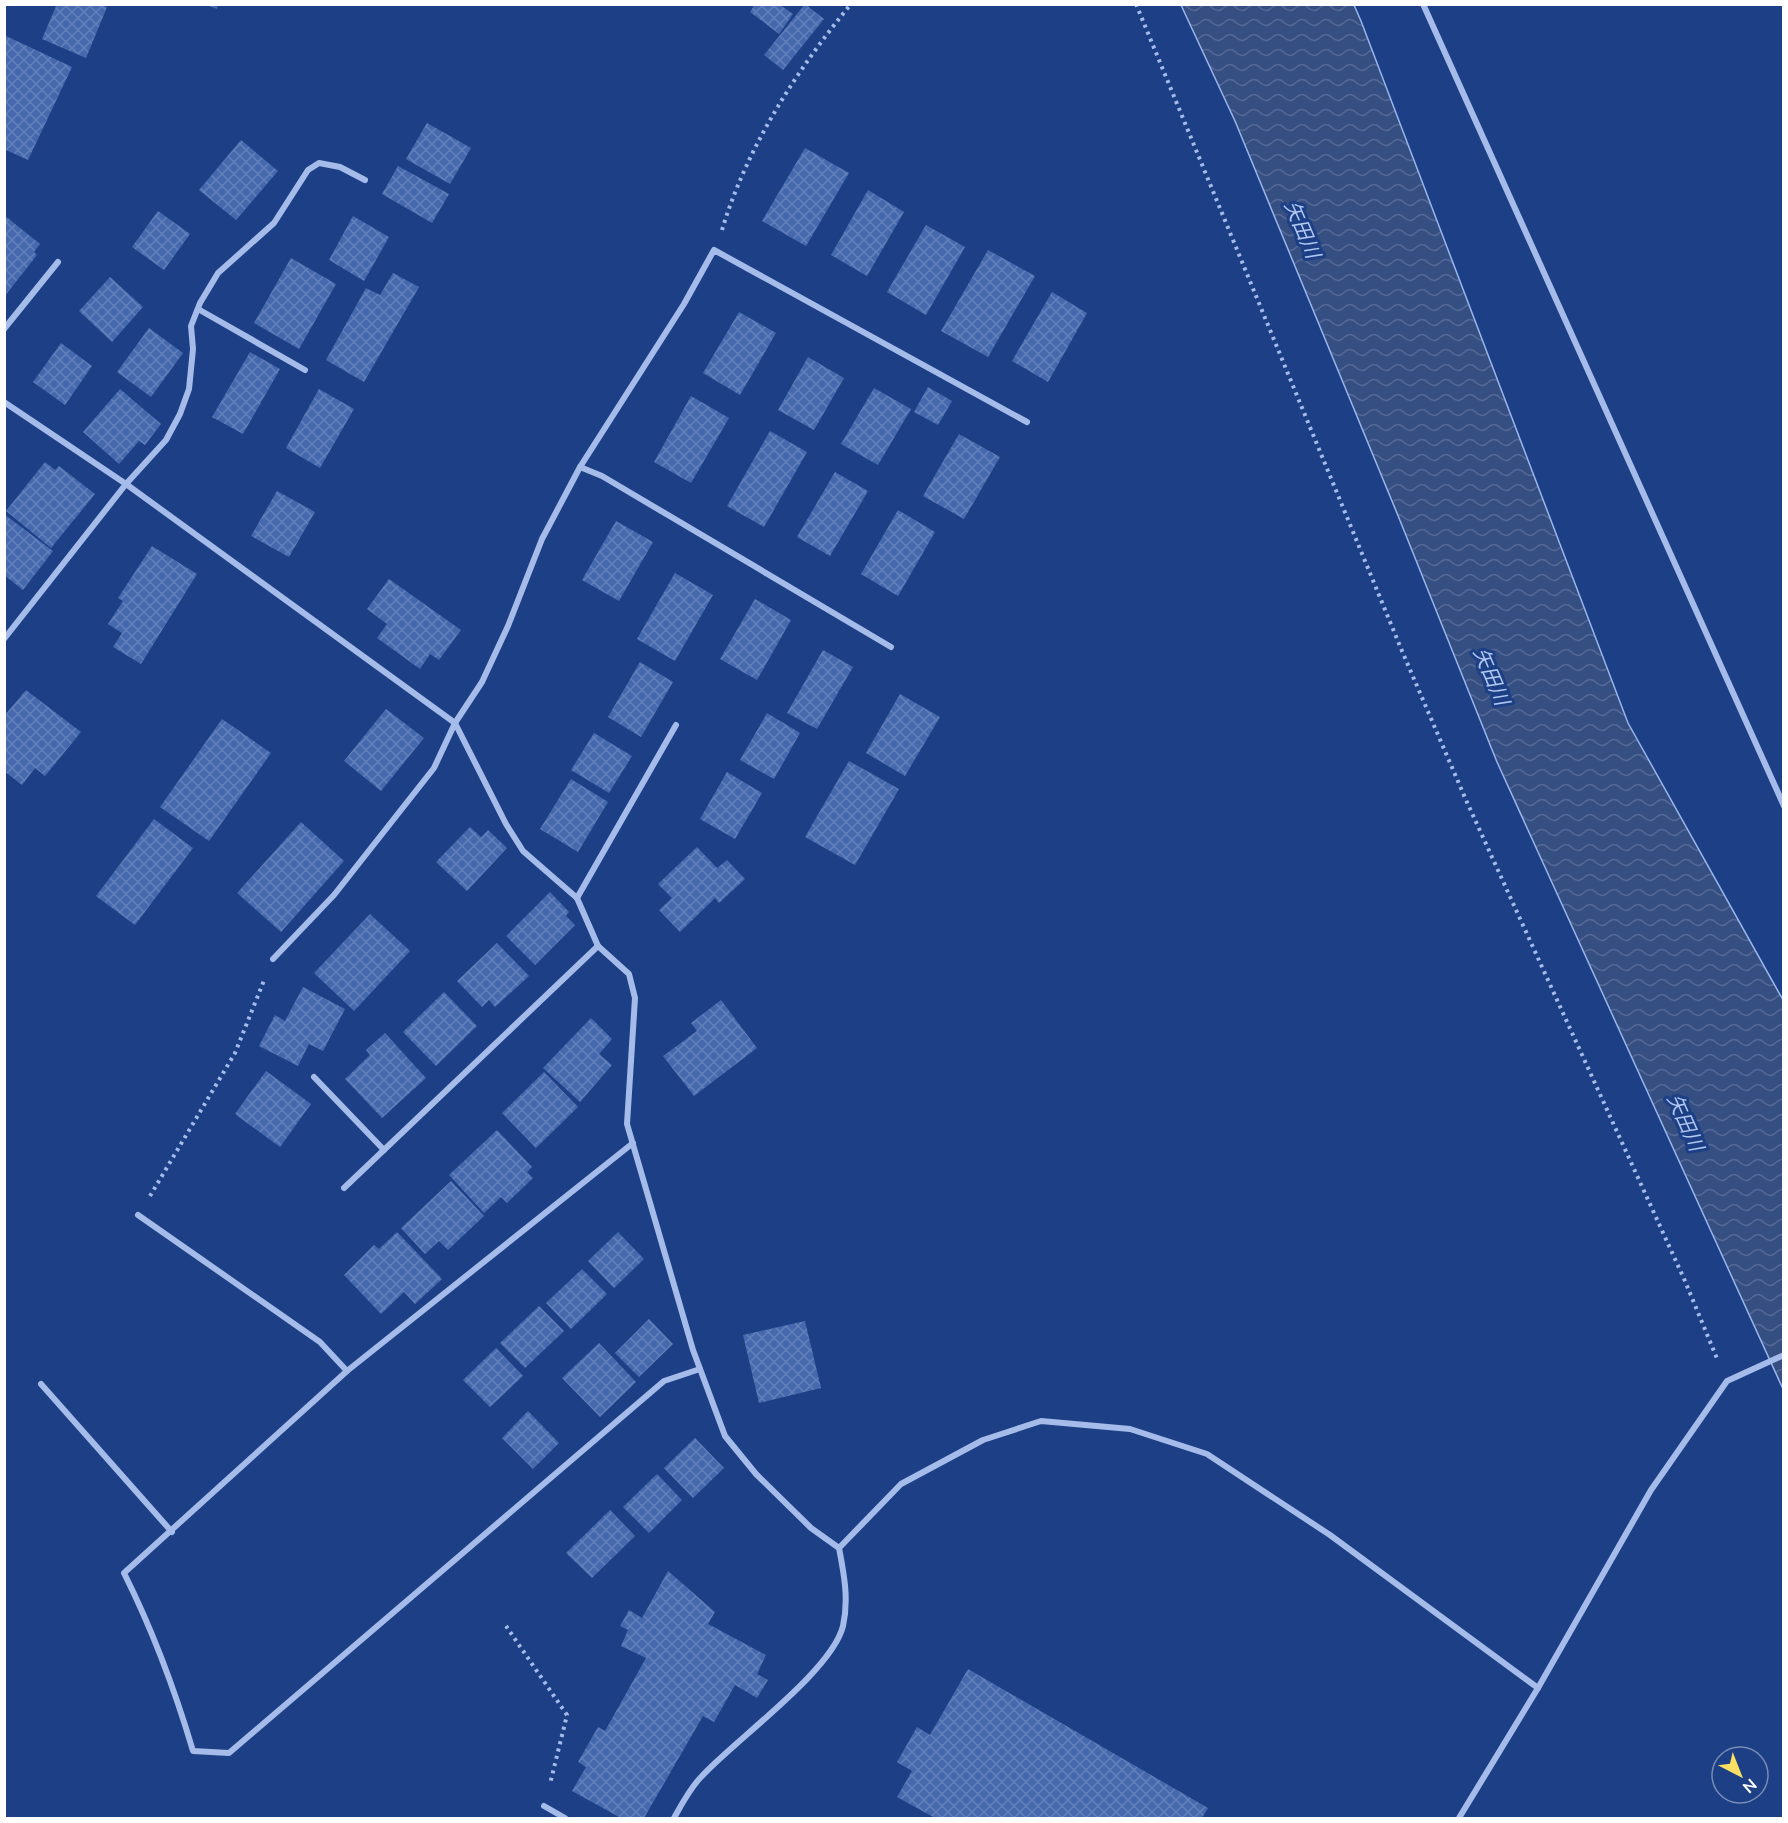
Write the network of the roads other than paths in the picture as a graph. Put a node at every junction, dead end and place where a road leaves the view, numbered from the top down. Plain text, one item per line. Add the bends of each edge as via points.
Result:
1 (1423, 4) edge
2 (365, 180) dead end
3 (58, 262) dead end
4 (198, 309) junction
5 (4, 329) edge
6 (305, 370) dead end
7 (4, 402) edge
8 (1028, 422) dead end
9 (579, 467) junction
10 (126, 484) junction
11 (4, 639) edge
12 (891, 647) dead end
13 (455, 723) junction
14 (676, 725) dead end
15 (1784, 806) edge
16 (577, 898) junction
17 (598, 946) junction
18 (273, 959) road end
19 (314, 1077) dead end
20 (633, 1143) junction
21 (384, 1150) junction
22 (344, 1188) dead end
23 (138, 1215) road end
24 (1784, 1354) edge
25 (700, 1369) junction
26 (347, 1371) junction
27 (41, 1384) dead end
28 (172, 1532) junction
29 (839, 1548) junction
30 (1538, 1688) junction
31 (544, 1806) road end
32 (565, 1818) edge
33 (674, 1818) edge
34 (1459, 1818) edge

1 - 15 street
2 - 4 street via 340,167 319,163 308,170 274,223 218,273
3 - 5 street
4 - 6 street
4 - 10 street via 191,326 189,389 180,414 165,440
7 - 10 street
8 - 9 street via 714,250 684,304
9 - 12 street via 602,476
9 - 13 street via 542,538 482,682
10 - 11 street
10 - 13 street
13 - 16 street via 523,851
13 - 18 street via 434,768 334,895
14 - 16 street
16 - 17 street
17 - 20 street via 628,974 635,998 627,1124
17 - 21 street
19 - 21 street
20 - 25 street
20 - 26 street
21 - 22 street
23 - 26 street via 320,1342
24 - 30 street via 1726,1381 1651,1490
25 - 28 street via 664,1381 229,1753 193,1751 173,1681 124,1573
25 - 29 street via 725,1436 756,1474 811,1528
26 - 28 street
27 - 28 street
29 - 30 street via 901,1484 983,1440 1041,1421 1130,1429 1207,1454 1330,1535
29 - 33 street via 846,1595 843,1627 835,1644 808,1678 701,1777
30 - 34 street
31 - 32 street

